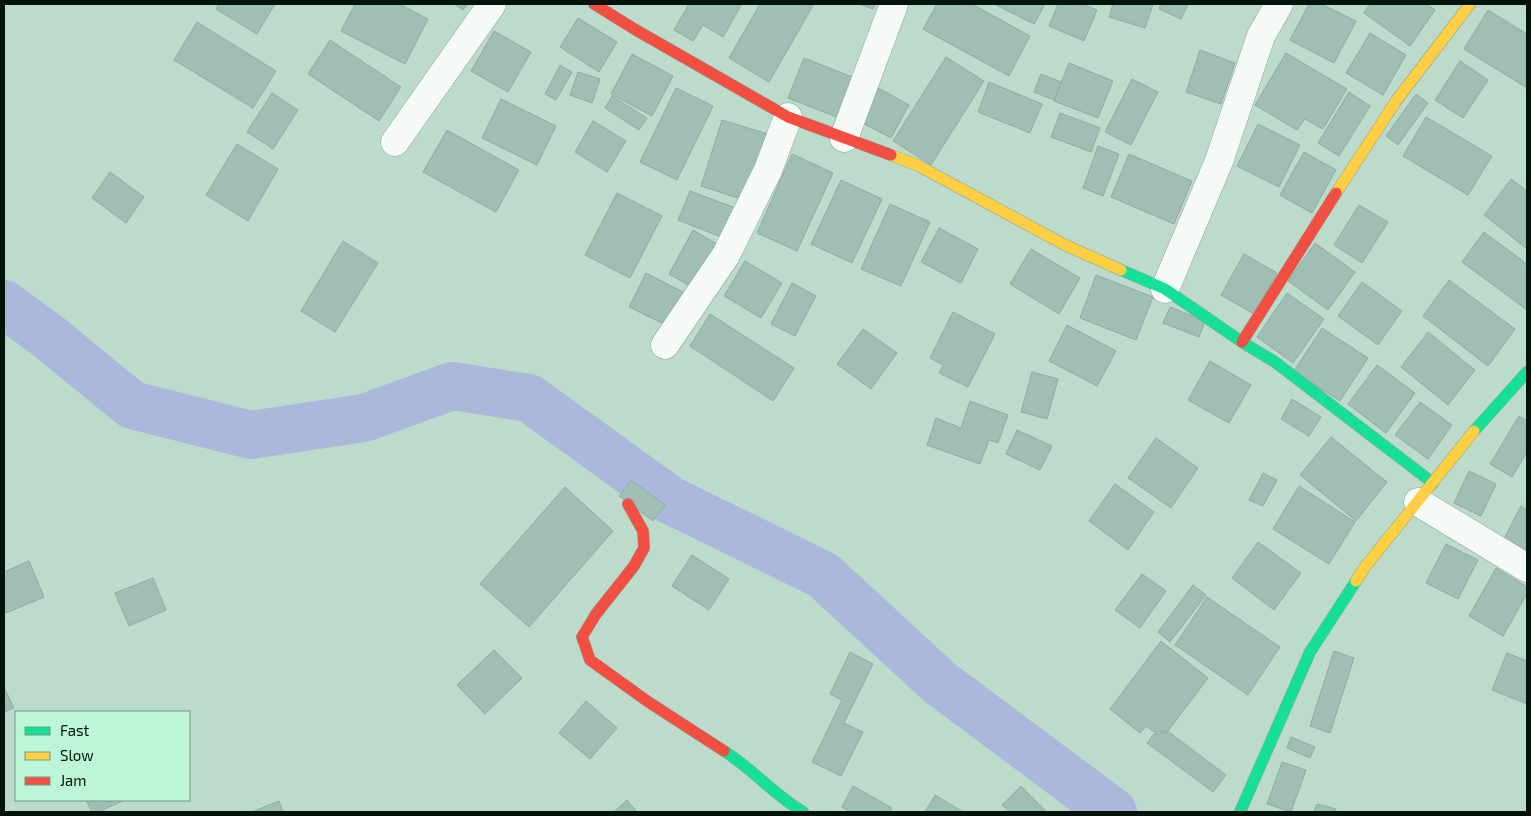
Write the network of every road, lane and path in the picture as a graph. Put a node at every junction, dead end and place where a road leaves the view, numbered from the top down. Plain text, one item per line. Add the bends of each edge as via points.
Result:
1 (492, 4) edge
2 (594, 4) edge
3 (894, 4) edge
4 (1279, 4) edge
5 (1470, 4) edge
6 (788, 117) junction
7 (844, 138) junction
8 (395, 142) dead end
9 (1165, 289) junction
10 (1242, 342) junction
11 (666, 345) dead end
12 (1527, 372) edge
13 (1425, 492) junction
14 (628, 504) dead end
15 (1527, 568) edge
16 (803, 812) edge
17 (1240, 812) edge

1 - 8 street
2 - 6 street
3 - 7 street
4 - 9 street via 1261,36 1219,161
5 - 10 street via 1396,101
6 - 7 street
6 - 11 street via 768,170 726,255
7 - 9 street via 917,166 1065,245
9 - 10 street
10 - 13 street via 1275,362
12 - 13 street
13 - 15 street
13 - 17 street via 1365,567 1310,652
14 - 16 street via 643,532 644,548 582,637 590,660 739,760 789,804

